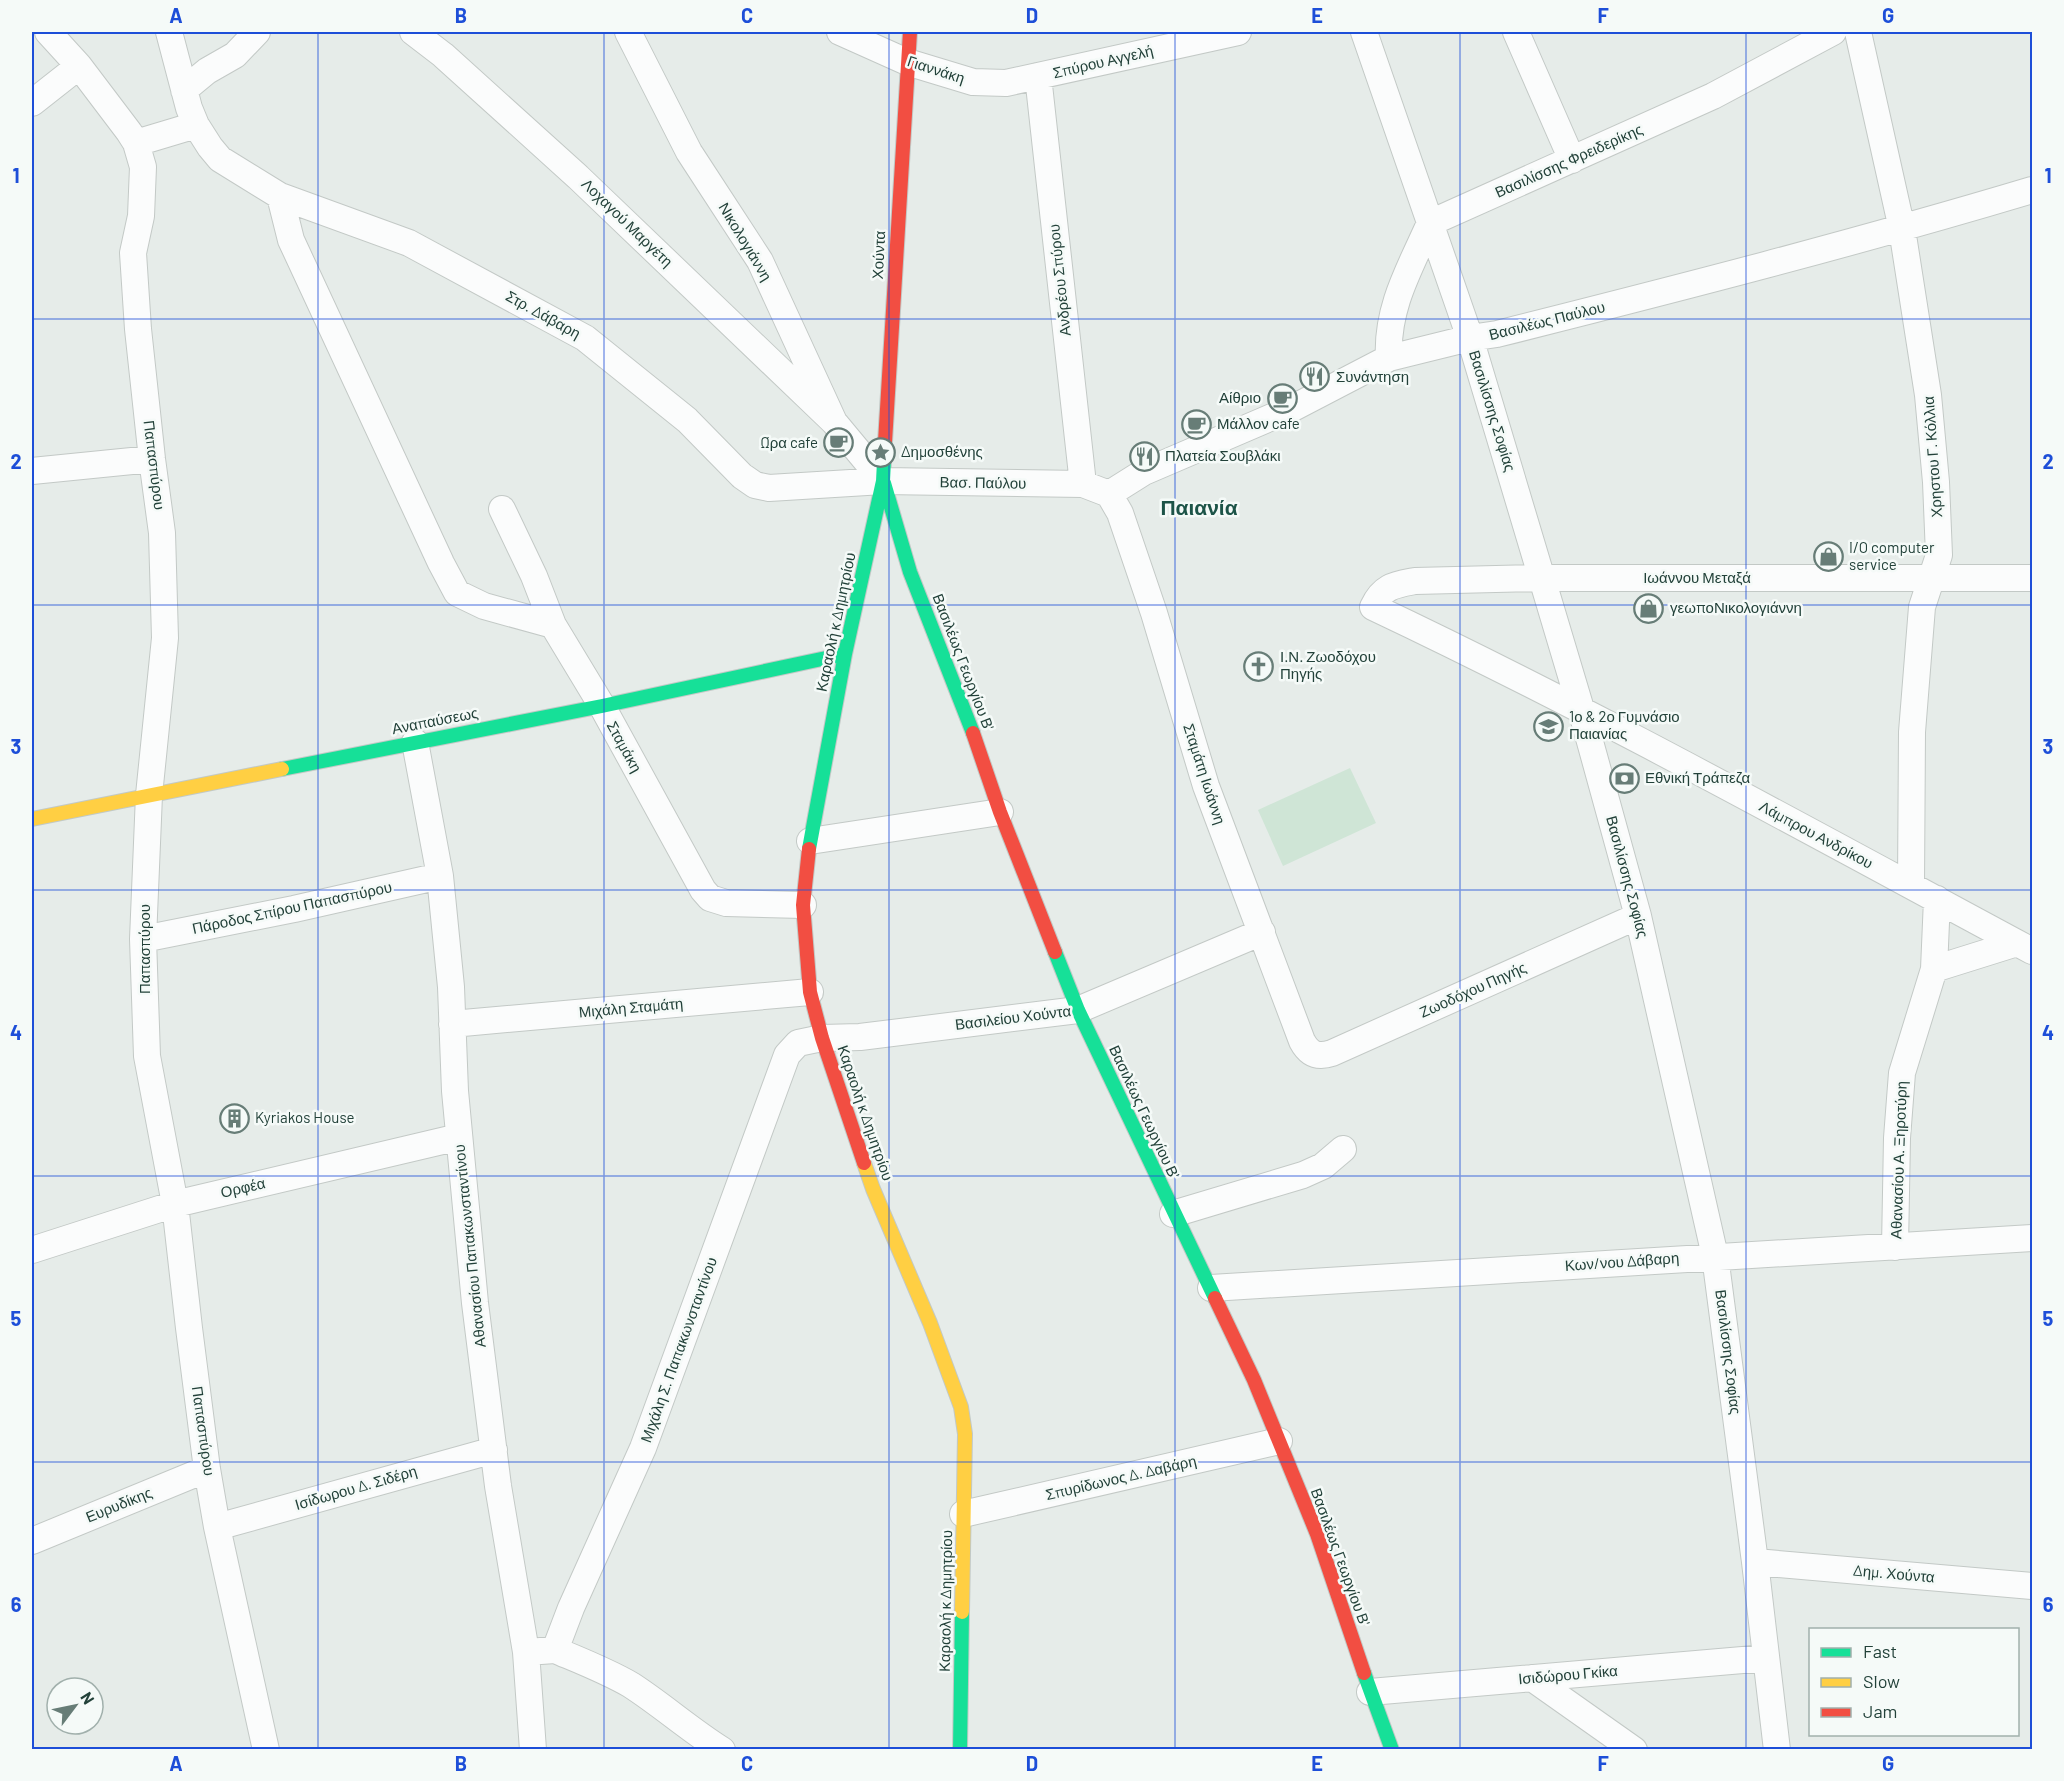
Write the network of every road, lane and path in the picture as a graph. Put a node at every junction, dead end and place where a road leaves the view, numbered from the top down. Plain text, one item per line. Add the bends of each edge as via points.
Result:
1 (48, 32) edge
2 (169, 32) edge
3 (257, 32) edge
4 (413, 32) edge
5 (628, 32) edge
6 (840, 32) edge
7 (910, 32) edge
8 (1238, 32) edge
9 (1364, 32) edge
10 (1516, 32) edge
11 (1833, 32) edge
12 (1858, 32) edge
13 (907, 62) junction
14 (79, 66) junction
15 (1038, 76) junction
16 (184, 90) junction
17 (32, 103) edge
18 (196, 125) junction
19 (136, 143) junction
20 (1572, 160) junction
21 (2032, 190) edge
22 (280, 196) junction
23 (1430, 223) junction
24 (1902, 229) junction
25 (1470, 338) junction
26 (1389, 358) junction
27 (834, 422) junction
28 (152, 459) junction
29 (32, 471) edge
30 (883, 481) junction
31 (1083, 484) junction
32 (1109, 494) junction
33 (502, 509) dead end
34 (1541, 578) junction
35 (1932, 578) junction
36 (2032, 578) edge
37 (1373, 607) joint
38 (553, 625) junction
39 (845, 654) junction
40 (602, 706) junction
41 (1581, 709) junction
42 (415, 742) junction
43 (149, 795) junction
44 (1000, 812) junction
45 (32, 819) edge
46 (810, 841) junction
47 (440, 876) junction
48 (1911, 885) junction
49 (1937, 899) junction
50 (803, 905) junction
51 (1638, 916) junction
52 (1262, 932) junction
53 (143, 939) junction
54 (2025, 947) edge
55 (1934, 969) junction
56 (810, 992) junction
57 (1078, 1010) junction
58 (453, 1024) junction
59 (822, 1038) junction
60 (1308, 1051) joint
61 (459, 1137) junction
62 (1343, 1149) dead end
63 (175, 1204) junction
64 (1173, 1214) junction
65 (2032, 1238) edge
66 (1895, 1247) junction
67 (32, 1250) edge
68 (1715, 1256) junction
69 (1211, 1288) junction
70 (1279, 1441) junction
71 (494, 1450) junction
72 (207, 1469) junction
73 (963, 1514) junction
74 (217, 1527) junction
75 (32, 1541) edge
76 (1755, 1562) junction
77 (2032, 1586) edge
78 (555, 1650) junction
79 (526, 1652) junction
80 (1767, 1658) junction
81 (1532, 1678) junction
82 (1370, 1692) junction
83 (266, 1749) edge
84 (533, 1749) edge
85 (722, 1749) edge
86 (960, 1749) edge
87 (1392, 1749) edge
88 (1634, 1749) edge
89 (1777, 1749) edge

1 - 14 street
2 - 16 street, Στρ. Δάβαρη
3 - 16 street via 235,55
4 - 27 street, Λοχαγού Μαργέτη via 578,177
5 - 27 street, Νικολογιάννη via 689,152 760,261
6 - 13 street, Γιαννάκη
7 - 13 street, Χούντα
8 - 15 street, Σπύρου Αγγελή
9 - 23 street, Βασιλίσσης Σοφίας
10 - 20 street
11 - 20 street, Βασιλίσσης Φρειδερίκης via 1713,96
12 - 24 street, Χρηστου Γ. Κόλλια
13 - 15 street, Γιαννάκη via 973,82 1006,83
13 - 30 street, Χούντα
14 - 17 street
14 - 19 street
15 - 31 street, Ανδρέου Σπύρου
16 - 18 street, Στρ. Δάβαρη
18 - 19 street
18 - 22 street, Στρ. Δάβαρη via 220,159
19 - 28 street, Παπασπύρου via 143,167 141,216 133,253
20 - 23 street, Βασιλίσσης Φρειδερίκης
21 - 24 street, Βασιλέως Παύλου
22 - 30 street, Στρ. Δάβαρη via 410,243 585,338 687,420 755,485 769,488
22 - 38 street via 291,240 457,593 484,606
23 - 25 street, Βασιλίσσης Σοφίας
23 - 26 street via 1397,295 1390,322
24 - 25 street, Βασιλέως Παύλου
24 - 35 street, Χρηστου Γ. Κόλλια via 1928,395 1940,555
25 - 26 street, Βασιλέως Παύλου
25 - 34 street, Βασιλίσσης Σοφίας
26 - 32 street, Βασιλέως Παύλου via 1293,408 1144,472
27 - 30 street, Νικολογιάννη
28 - 29 street
28 - 43 street, Παπασπύρου via 162,533 165,638
30 - 31 street, Βασ. Παύλου
30 - 39 street, Καραολή κ Δημητρίου
30 - 44 street, Βασιλέως Γεωργίου Β' via 910,572
31 - 32 street
32 - 52 street, Σταμάτη Ιωάννη via 1120,513 1154,614 1206,786
33 - 38 street, Σταμάκη
34 - 35 street, Ιωάννου Μεταξά
34 - 37 street, Ιωάννου Μεταξά via 1415,581 1383,590
34 - 41 street, Βασιλίσσης Σοφίας
35 - 36 street, Ιωάννου Μεταξά
35 - 48 street, Χρηστου Γ. Κόλλια via 1922,607 1912,732
37 - 41 street, Λάμπρου Ανδρίκου
38 - 40 street, Σταμάκη
39 - 40 street, Αναπαύσεως
39 - 46 street, Καραολή κ Δημητρίου
40 - 42 street, Αναπαύσεως
40 - 50 street, Σταμάκη via 710,898 726,903
41 - 48 street, Λάμπρου Ανδρίκου
41 - 51 street, Βασιλίσσης Σοφίας
42 - 43 street, Αναπαύσεως
42 - 47 street, Αθανασίου Παπακωνσταντίνου
43 - 45 street, Αναπαύσεως
43 - 53 street, Παπασπύρου
44 - 46 street
44 - 57 street, Βασιλέως Γεωργίου Β'
46 - 50 street, Καραολή κ Δημητρίου
47 - 53 street, Πάροδος Σπίρου Παπασπύρου
47 - 58 street, Αθανασίου Παπακωνσταντίνου
48 - 49 street, Λάμπρου Ανδρίκου
49 - 54 street, Λάμπρου Ανδρίκου
49 - 55 street, Αθανασίου Α. Ξηροτύρη
50 - 56 street, Καραολή κ Δημητρίου
51 - 60 street, Ζωοδόχου Πηγής via 1332,1053 1323,1056
51 - 68 street, Βασιλίσσης Σοφίας
52 - 57 street, Βασιλείου Χούντα
52 - 60 street, Σταμάτη Ιωάννη
53 - 63 street, Παπασπύρου via 147,1056
54 - 55 street
55 - 66 street, Αθανασίου Α. Ξηροτύρη via 1902,1073
56 - 58 street, Μιχάλη Σταμάτη
56 - 59 street, Καραολή κ Δημητρίου
57 - 59 street, Βασιλείου Χούντα via 860,1037
57 - 64 street, Βασιλέως Γεωργίου Β'
58 - 61 street, Αθανασίου Παπακωνσταντίνου
59 - 73 street, Καραολή κ Δημητρίου via 873,1189 961,1407 965,1434
59 - 78 street, Μιχάλη Σ. Παπακωνσταντίνου via 798,1043 787,1055 643,1448
61 - 63 street, Ορφέα
61 - 71 street, Αθανασίου Παπακωνσταντίνου
62 - 64 street via 1323,1166 1303,1175
63 - 67 street, Ορφέα
63 - 72 street, Παπασπύρου
64 - 69 street, Βασιλέως Γεωργίου Β'
65 - 66 street, Κων/νου Δάβαρη
66 - 68 street, Κων/νου Δάβαρη
68 - 69 street, Κων/νου Δάβαρη
68 - 76 street, Βασιλίσσης Σοφίας
69 - 70 street, Βασιλέως Γεωργίου Β'
70 - 73 street, Σπυρίδωνος Δ. Δαβάρη
70 - 82 street, Βασιλέως Γεωργίου Β' via 1317,1534
71 - 74 street, Ισίδωρου Δ. Σιδέρη
71 - 79 street, Αθανασίου Παπακωνσταντίνου
72 - 74 street, Παπασπύρου
72 - 75 street, Ευρυδίκης
73 - 86 street, Καραολή κ Δημητρίου
74 - 83 street, Παπασπύρου
76 - 77 street, Δημ. Χούντα
76 - 80 street, Βασιλίσσης Σοφίας
78 - 79 street
78 - 85 street via 631,1686
79 - 84 street, Αθανασίου Παπακωνσταντίνου
80 - 81 street, Ισιδώρου Γκίκα
80 - 89 street, Βασιλίσσης Σοφίας
81 - 82 street, Ισιδώρου Γκίκα
81 - 88 street
82 - 87 street, Βασιλέως Γεωργίου Β'

